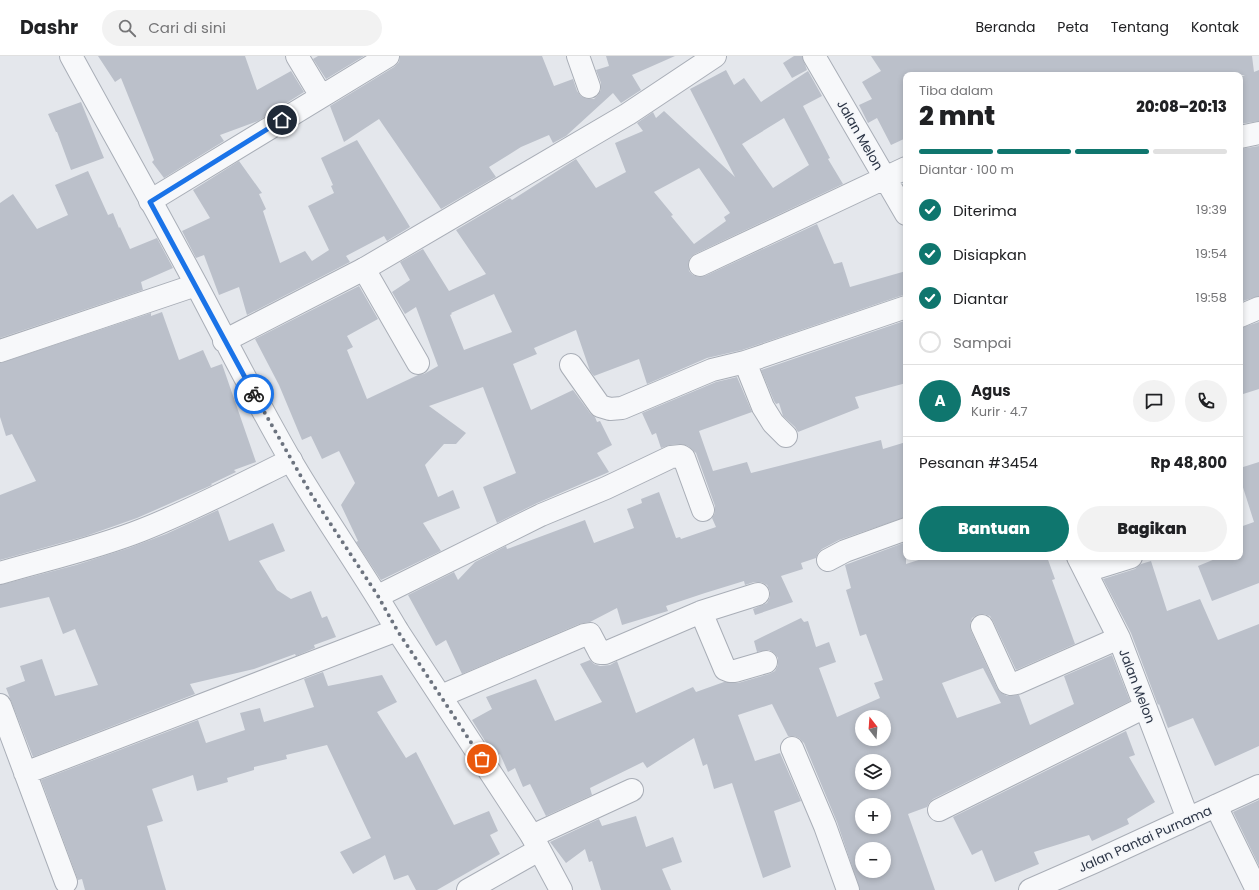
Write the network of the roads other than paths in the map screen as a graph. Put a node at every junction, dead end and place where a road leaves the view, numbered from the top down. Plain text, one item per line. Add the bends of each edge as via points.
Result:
1 (71, 56) edge
2 (297, 56) edge
3 (388, 56) edge
4 (578, 56) edge
5 (715, 56) edge
6 (814, 56) edge
7 (589, 88) dead end
8 (321, 96) junction
9 (1259, 133) edge
10 (1243, 136) edge
11 (903, 169) edge
12 (885, 178) junction
13 (150, 202) junction
14 (903, 209) edge
15 (700, 265) dead end
16 (364, 269) junction
17 (196, 285) junction
18 (903, 308) edge
19 (1259, 308) edge
20 (1243, 315) edge
21 (224, 341) junction
22 (0, 351) edge
23 (745, 362) junction
24 (418, 363) dead end
25 (571, 365) dead end
26 (786, 436) dead end
27 (291, 460) junction
28 (702, 510) dead end
29 (903, 530) edge
30 (828, 560) dead end
31 (1110, 560) edge
32 (1082, 564) edge
33 (0, 573) edge
34 (758, 594) dead end
35 (378, 596) junction
36 (700, 612) junction
37 (982, 626) dead end
38 (397, 630) junction
39 (1119, 638) junction
40 (766, 662) dead end
41 (441, 696) junction
42 (0, 705) edge
43 (1144, 707) junction
44 (792, 748) dead end
45 (25, 773) junction
46 (1259, 786) edge
47 (632, 790) dead end
48 (1216, 806) junction
49 (939, 810) dead end
50 (1188, 819) junction
51 (536, 843) junction
52 (66, 882) dead end
53 (468, 890) edge
54 (562, 890) edge
55 (848, 890) edge
56 (1030, 890) edge
57 (1257, 890) edge

1 - 13 street
2 - 8 street
3 - 8 street
4 - 7 street
5 - 16 street via 628,114
6 - 12 street, Jalan Melon
8 - 13 street
9 - 10 street
11 - 12 street
12 - 14 street, Jalan Melon
12 - 15 street
13 - 17 street
16 - 21 street
16 - 24 street
17 - 21 street
17 - 22 street
18 - 23 street
19 - 20 street
21 - 27 street
23 - 25 street via 712,370 622,408 610,409 600,406
23 - 26 street via 763,407 773,423
27 - 33 street via 142,530 93,547
27 - 35 street
28 - 35 street via 684,458 671,457 606,488 540,515
29 - 30 street via 845,551
31 - 32 street
32 - 39 street, Jalan Melon
34 - 36 street
35 - 38 street
36 - 40 street via 725,669 735,671
36 - 41 street via 605,653 600,653 590,634 584,635
37 - 39 street via 1008,683 1011,684
38 - 41 street
38 - 45 street
39 - 43 street, Jalan Melon
41 - 51 street
42 - 45 street
43 - 49 street
43 - 50 street, Jalan Melon
44 - 55 street via 825,826
45 - 52 street
46 - 48 street, Jalan Pantai Purnama
47 - 51 street
48 - 50 street, Jalan Pantai Purnama
48 - 57 street
50 - 56 street, Jalan Pantai Purnama
51 - 53 street
51 - 54 street

